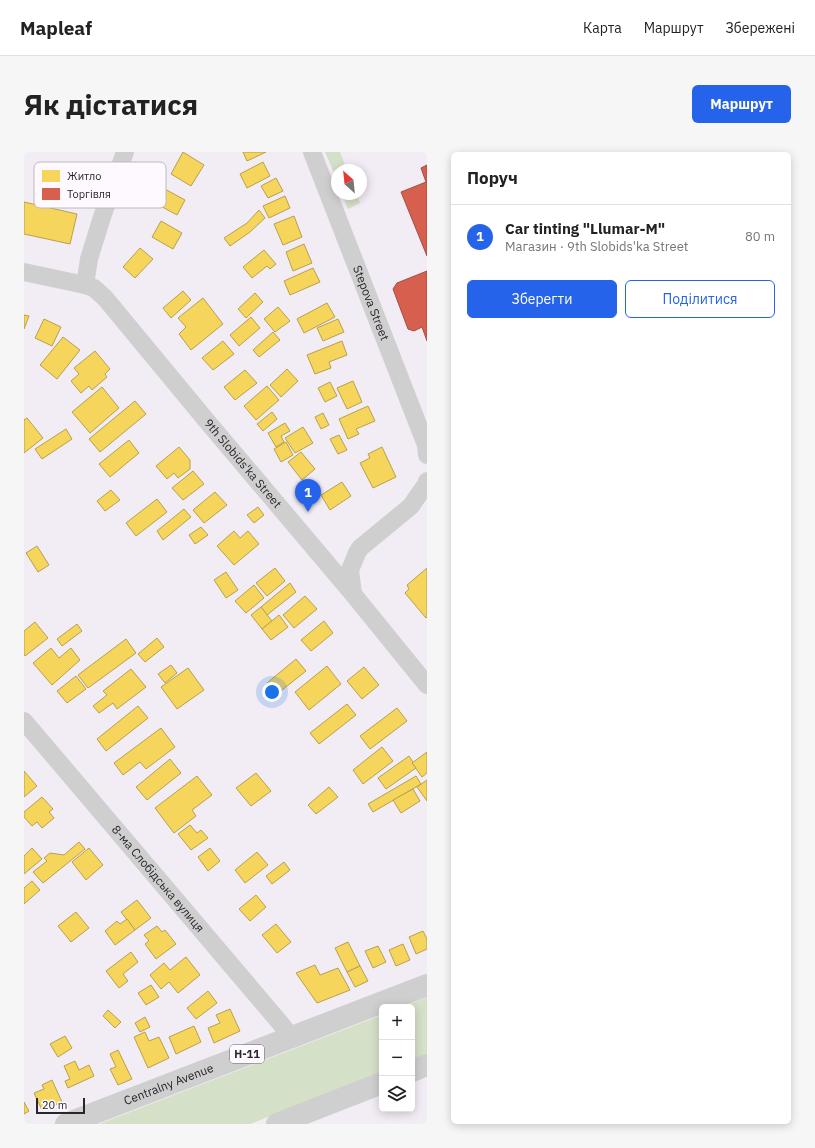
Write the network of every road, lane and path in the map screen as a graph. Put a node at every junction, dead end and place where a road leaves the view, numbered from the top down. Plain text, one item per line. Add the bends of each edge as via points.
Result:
1 (125, 152) edge
2 (312, 152) edge
3 (121, 162) edge
4 (105, 208) edge
5 (24, 272) edge
6 (85, 285) junction
7 (427, 455) edge
8 (427, 482) edge
9 (354, 594) junction
10 (427, 685) edge
11 (24, 721) edge
12 (427, 985) edge
13 (291, 1037) junction
14 (427, 1065) edge
15 (415, 1070) edge
16 (379, 1084) edge
17 (66, 1124) edge
18 (277, 1124) edge

1 - 3 street
2 - 7 street, Stepova Street via 426,445
4 - 6 street via 89,258
5 - 6 street, 9th Slobids'ka Street
6 - 9 street, 9th Slobids'ka Street via 94,288 105,298
8 - 9 street via 411,506 360,548 350,570
9 - 10 street, 9th Slobids'ka Street
11 - 13 street, 8-ма Слобідська вулиця
12 - 13 main road, Centralny Avenue / Н-11
13 - 17 main road, Centralny Avenue / Н-11
14 - 15 main road
16 - 18 main road

